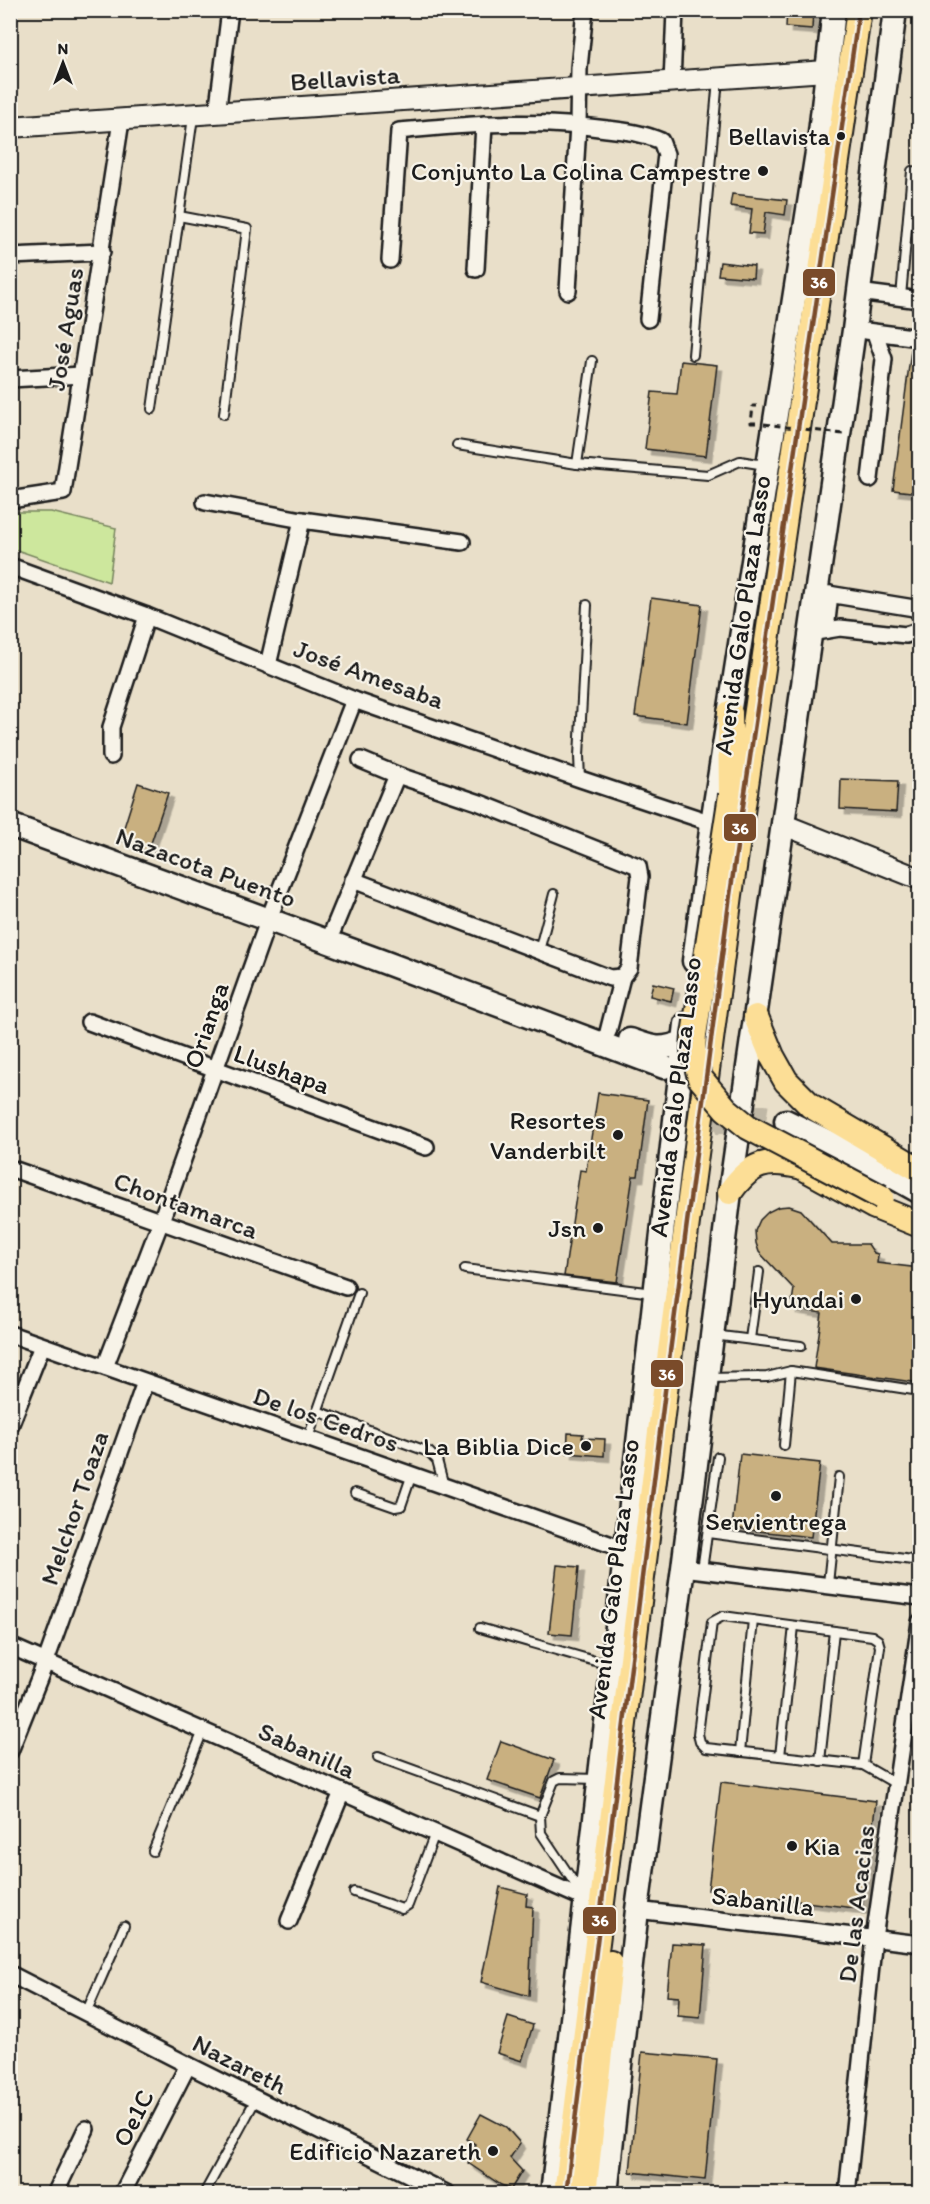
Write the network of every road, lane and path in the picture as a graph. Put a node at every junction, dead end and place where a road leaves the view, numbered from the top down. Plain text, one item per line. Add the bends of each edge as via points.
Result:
1 (230, 10) edge
2 (585, 10) edge
3 (675, 10) edge
4 (834, 10) edge
5 (859, 10) edge
6 (874, 10) edge
7 (895, 10) edge
8 (826, 71) junction
9 (718, 79) junction
10 (672, 82) junction
11 (579, 90) junction
12 (217, 114) junction
13 (194, 115) junction
14 (121, 121) junction
15 (484, 124) junction
16 (578, 125) junction
17 (10, 127) edge
18 (912, 171) dead end
19 (179, 216) junction
20 (102, 252) junction
21 (10, 256) edge
22 (390, 260) dead end
23 (476, 268) dead end
24 (568, 291) dead end
25 (858, 292) junction
26 (901, 297) junction
27 (920, 300) edge
28 (648, 319) dead end
29 (864, 332) junction
30 (920, 338) edge
31 (693, 355) dead end
32 (592, 361) dead end
33 (82, 375) junction
34 (10, 379) edge
35 (152, 409) dead end
36 (224, 414) dead end
37 (764, 424) dead end
38 (843, 434) dead end
39 (457, 445) dead end
40 (577, 464) junction
41 (768, 466) junction
42 (870, 479) dead end
43 (10, 500) edge
44 (205, 502) dead end
45 (302, 520) junction
46 (462, 542) dead end
47 (10, 566) edge
48 (823, 593) junction
49 (587, 605) dead end
50 (920, 612) edge
51 (147, 616) junction
52 (920, 630) edge
53 (818, 632) junction
54 (268, 665) junction
55 (354, 700) junction
56 (730, 713) junction
57 (111, 756) dead end
58 (361, 760) dead end
59 (397, 775) junction
60 (580, 779) junction
61 (712, 823) junction
62 (782, 824) junction
63 (10, 825) edge
64 (920, 879) edge
65 (353, 880) junction
66 (554, 894) dead end
67 (268, 921) junction
68 (328, 942) junction
69 (539, 951) junction
70 (381, 961) junction
71 (622, 977) junction
72 (756, 1017) junction
73 (89, 1022) dead end
74 (608, 1032) junction
75 (683, 1042) junction
76 (664, 1067) dead end
77 (215, 1070) junction
78 (675, 1099) junction
79 (786, 1121) tunnel mouth
80 (426, 1147) dead end
81 (10, 1168) edge
82 (920, 1170) edge
83 (730, 1192) junction
84 (920, 1192) edge
85 (674, 1210) tunnel mouth
86 (161, 1221) junction
87 (920, 1221) edge
88 (920, 1226) edge
89 (465, 1269) dead end
90 (759, 1272) dead end
91 (353, 1290) joint
92 (653, 1293) junction
93 (10, 1334) edge
94 (712, 1334) junction
95 (750, 1339) junction
96 (42, 1346) junction
97 (801, 1346) dead end
98 (105, 1367) junction
99 (791, 1371) junction
100 (706, 1378) junction
101 (145, 1382) junction
102 (920, 1391) edge
103 (317, 1411) junction
104 (10, 1426) edge
105 (640, 1426) junction
106 (308, 1438) junction
107 (784, 1445) dead end
108 (718, 1457) dead end
109 (412, 1474) junction
110 (839, 1477) dead end
111 (444, 1486) junction
112 (355, 1493) dead end
113 (708, 1533) junction
114 (832, 1549) junction
115 (626, 1550) junction
116 (920, 1561) edge
117 (692, 1569) junction
118 (828, 1584) junction
119 (920, 1597) edge
120 (753, 1620) junction
121 (920, 1622) edge
122 (794, 1626) junction
123 (480, 1628) dead end
124 (834, 1631) junction
125 (10, 1646) edge
126 (46, 1661) junction
127 (612, 1666) junction
128 (203, 1730) junction
129 (10, 1750) edge
130 (740, 1752) junction
131 (780, 1756) junction
132 (378, 1757) dead end
133 (820, 1761) junction
134 (863, 1766) junction
135 (599, 1779) junction
136 (896, 1784) junction
137 (342, 1792) junction
138 (540, 1816) junction
139 (435, 1833) junction
140 (153, 1851) dead end
141 (354, 1892) dead end
142 (585, 1899) junction
143 (637, 1910) junction
144 (289, 1921) dead end
145 (124, 1926) dead end
146 (874, 1938) junction
147 (920, 1944) edge
148 (10, 1974) edge
149 (86, 2013) junction
150 (188, 2065) junction
151 (256, 2099) junction
152 (86, 2129) dead end
153 (55, 2193) edge
154 (122, 2193) edge
155 (204, 2193) edge
156 (448, 2193) edge
157 (552, 2193) edge
158 (566, 2193) edge
159 (584, 2193) edge
160 (606, 2193) edge
161 (847, 2193) edge

1 - 12 street
2 - 11 street
3 - 10 street
4 - 8 main road, Avenida Galo Plaza Lasso
5 - 158 main road, Avenida Galo Plaza Lasso via 729,906
6 - 159 main road, Avenida Galo Plaza Lasso via 744,892
7 - 25 main road
8 - 9 street, Bellavista
8 - 41 main road, Avenida Galo Plaza Lasso via 820,133
9 - 10 street, Bellavista
9 - 31 lane
10 - 11 street, Bellavista
11 - 12 street, Bellavista
11 - 16 street
12 - 13 street, Bellavista
13 - 14 street, Bellavista
13 - 19 lane
14 - 17 street, Bellavista
14 - 20 street, José Aguas
15 - 16 street
15 - 22 street via 399,131
15 - 23 street
16 - 24 street
16 - 28 street via 645,134 661,141 666,154
18 - 26 lane
19 - 35 lane
19 - 36 lane via 247,229
20 - 21 street
20 - 33 street, José Aguas
25 - 26 street
25 - 29 main road
26 - 27 street
29 - 30 street
29 - 42 street via 884,359
29 - 48 main road
32 - 40 lane
33 - 34 street
33 - 43 street, José Aguas via 63,492
37 - 38 path, bridge
39 - 40 lane
40 - 41 lane via 708,475 740,461
41 - 56 main road, Avenida Galo Plaza Lasso
44 - 45 street
45 - 46 street
45 - 54 street
47 - 51 street, José Amesaba
48 - 50 street
48 - 53 main road
49 - 60 lane
51 - 54 street, José Amesaba
51 - 57 street via 111,727
52 - 53 street via 906,635 840,628
53 - 62 main road
54 - 55 street, José Amesaba
55 - 60 street, José Amesaba
55 - 67 street, Orianga
56 - 61 main road, Avenida Galo Plaza Lasso
56 - 87 main road, bridge via 731,795 694,1035 693,1050 700,1078 726,1109 748,1127
58 - 59 street
59 - 65 street
59 - 71 street via 480,803 638,866 629,968
60 - 61 street, José Amesaba
61 - 75 main road, Avenida Galo Plaza Lasso
62 - 64 street
62 - 72 main road
63 - 67 main road, Nazacota Puento
65 - 68 street
65 - 69 street
66 - 69 lane
67 - 68 main road, Nazacota Puento
67 - 77 street, Orianga
68 - 70 main road, Nazacota Puento
69 - 71 street via 610,978
70 - 74 main road via 417,963
70 - 76 main road, Nazacota Puento
70 - 78 main road, Nazacota Puento via 410,982 665,1082
71 - 74 street
72 - 82 main road via 786,1081 811,1106
72 - 83 main road
73 - 77 street, Llushapa
74 - 75 main road via 655,1049
75 - 78 main road, Avenida Galo Plaza Lasso
77 - 80 street, Llushapa
77 - 86 street, Orianga
78 - 92 main road, Avenida Galo Plaza Lasso
79 - 84 main road
81 - 86 street, Chontamarca
83 - 88 main road via 741,1176 755,1167 789,1164
83 - 94 main road
85 - 105 main road
86 - 91 street, Chontamarca
86 - 98 street, Orianga
89 - 92 lane
90 - 95 lane
91 - 103 lane
92 - 105 main road, Avenida Galo Plaza Lasso
93 - 96 street, De los Cedros
94 - 95 lane
94 - 100 main road
95 - 97 lane
96 - 98 street, De los Cedros
96 - 104 street
98 - 101 street, De los Cedros
99 - 100 lane via 767,1377
99 - 102 lane
99 - 107 lane
100 - 117 main road
101 - 106 street, De los Cedros
101 - 126 street, Melchor Toaza
103 - 106 lane
103 - 111 lane via 429,1452 437,1460
105 - 115 main road, Avenida Galo Plaza Lasso
106 - 109 street, De los Cedros
108 - 113 lane
109 - 111 street, De los Cedros
109 - 112 lane via 401,1506
110 - 114 lane
111 - 115 street, De los Cedros
113 - 114 lane
113 - 117 lane
114 - 116 lane
114 - 118 lane
115 - 127 main road, Avenida Galo Plaza Lasso
117 - 118 street
117 - 143 main road
118 - 119 street
120 - 122 lane
120 - 130 lane
120 - 130 lane via 723,1616 712,1622 698,1734 706,1748
121 - 136 street, De las Acacias
122 - 124 lane
122 - 131 lane
123 - 127 lane
124 - 133 lane
124 - 134 lane via 872,1636 880,1647
125 - 126 street, Sabanilla
126 - 128 street, Sabanilla
126 - 129 street, Melchor Toaza
127 - 135 main road, Avenida Galo Plaza Lasso
128 - 137 street, Sabanilla
128 - 140 lane
130 - 131 lane
131 - 133 lane
132 - 138 lane
133 - 134 lane
134 - 136 lane
135 - 138 lane via 554,1780
135 - 142 main road, Avenida Galo Plaza Lasso
136 - 146 street, De las Acacias
137 - 139 street, Sabanilla
137 - 144 street
138 - 142 lane via 541,1833
139 - 141 lane via 408,1905 402,1909
139 - 142 street, Sabanilla
142 - 157 main road, Avenida Galo Plaza Lasso
143 - 146 street, Sabanilla
143 - 160 main road
145 - 149 lane
146 - 147 street, Sabanilla
146 - 161 street, De las Acacias
148 - 149 street, Nazareth
149 - 150 street, Nazareth
150 - 151 street, Nazareth
150 - 154 street, Oe1C
151 - 155 lane
151 - 156 street, Nazareth
152 - 153 street, Oe1C

